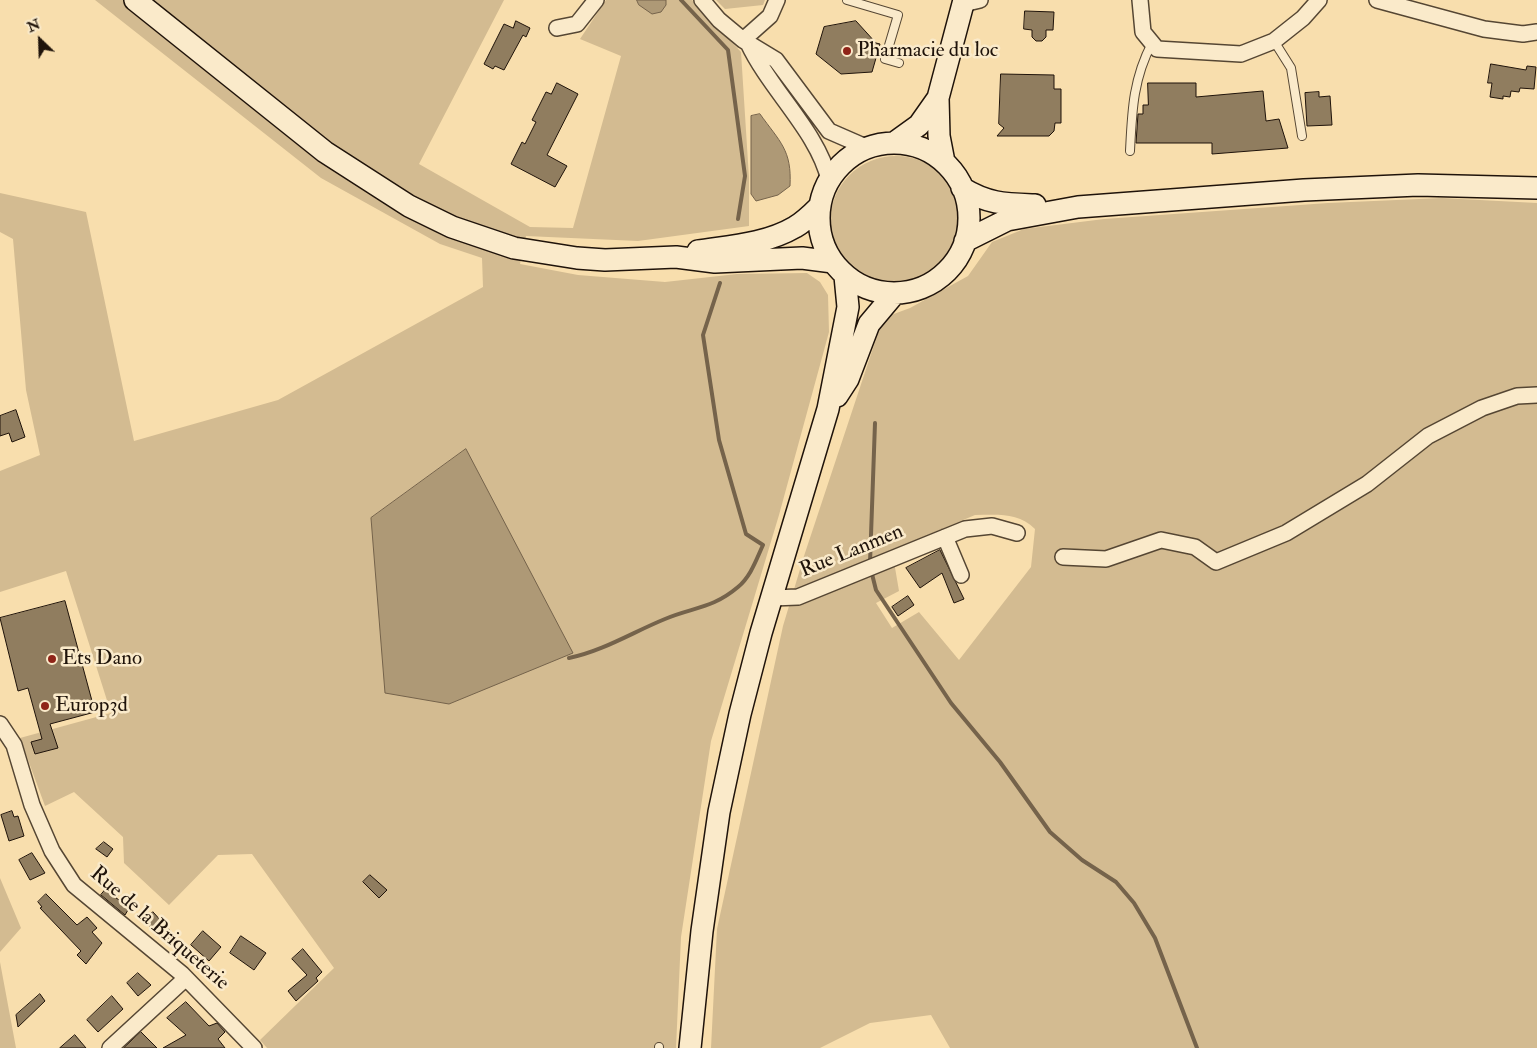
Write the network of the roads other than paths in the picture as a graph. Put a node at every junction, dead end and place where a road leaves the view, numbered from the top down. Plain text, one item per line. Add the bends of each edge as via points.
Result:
1 (135, 0) edge
2 (596, 0) edge
3 (702, 0) edge
4 (777, 0) edge
5 (847, 0) edge
6 (1140, 0) edge
7 (1319, 0) edge
8 (1377, 0) edge
9 (969, 1) edge
10 (557, 28) dead end
11 (1537, 32) edge
12 (746, 41) junction
13 (1274, 41) junction
14 (1152, 43) junction
15 (898, 63) dead end
16 (938, 98) junction
17 (1302, 136) dead end
18 (894, 143) junction
19 (868, 148) junction
20 (1130, 151) dead end
21 (944, 162) junction
22 (829, 180) junction
23 (962, 188) junction
24 (1537, 188) edge
25 (819, 207) junction
26 (1078, 207) junction
27 (965, 241) junction
28 (676, 257) junction
29 (834, 263) junction
30 (895, 293) junction
31 (1537, 395) edge
32 (828, 409) junction
33 (1016, 534) dead end
34 (945, 537) junction
35 (1063, 556) dead end
36 (962, 575) dead end
37 (772, 598) junction
38 (0, 724) edge
39 (186, 978) junction
40 (110, 1048) edge
41 (254, 1048) edge
42 (690, 1048) edge

1 - 28 main road via 325,152 402,202 452,227 487,240 545,254 605,260
2 - 10 street via 577,24
3 - 12 street via 719,20
4 - 12 street via 770,16
5 - 15 lane via 898,15 884,59
6 - 14 street via 1143,32
7 - 13 street via 1304,18
8 - 11 street via 1484,29 1522,34
9 - 16 main road
12 - 19 street via 776,60 829,131
12 - 22 street via 759,66 818,149
13 - 14 street via 1241,54 1157,49
13 - 17 lane via 1291,68
14 - 20 lane via 1132,96
16 - 18 main road via 919,125
16 - 21 main road via 939,136
18 - 19 main road
18 - 21 main road via 929,152
19 - 22 main road via 852,156
21 - 23 main road
22 - 25 main road
23 - 26 main road via 980,198 1002,204
23 - 27 main road via 968,205
24 - 26 main road via 1418,185
25 - 28 main road via 797,226 763,241
25 - 29 main road via 821,236
26 - 27 main road via 1007,220
27 - 30 main road via 946,272 930,284 913,291
28 - 29 main road via 715,262 802,258
29 - 30 main road via 860,285 877,292
29 - 32 main road via 848,307
30 - 32 main road via 869,324 848,379
31 - 35 street via 1517,396 1474,412 1428,436 1367,484 1286,533 1216,562 1195,547 1161,540 1106,559
32 - 37 main road
33 - 34 street, Rue Lanmen via 992,526 965,529
34 - 36 street
34 - 37 street, Rue Lanmen via 798,597
37 - 42 main road via 740,714 719,812
38 - 39 street, Rue de la Briqueterie via 14,745 32,805 52,851 74,884
39 - 40 street
39 - 41 street, Rue de la Briqueterie

